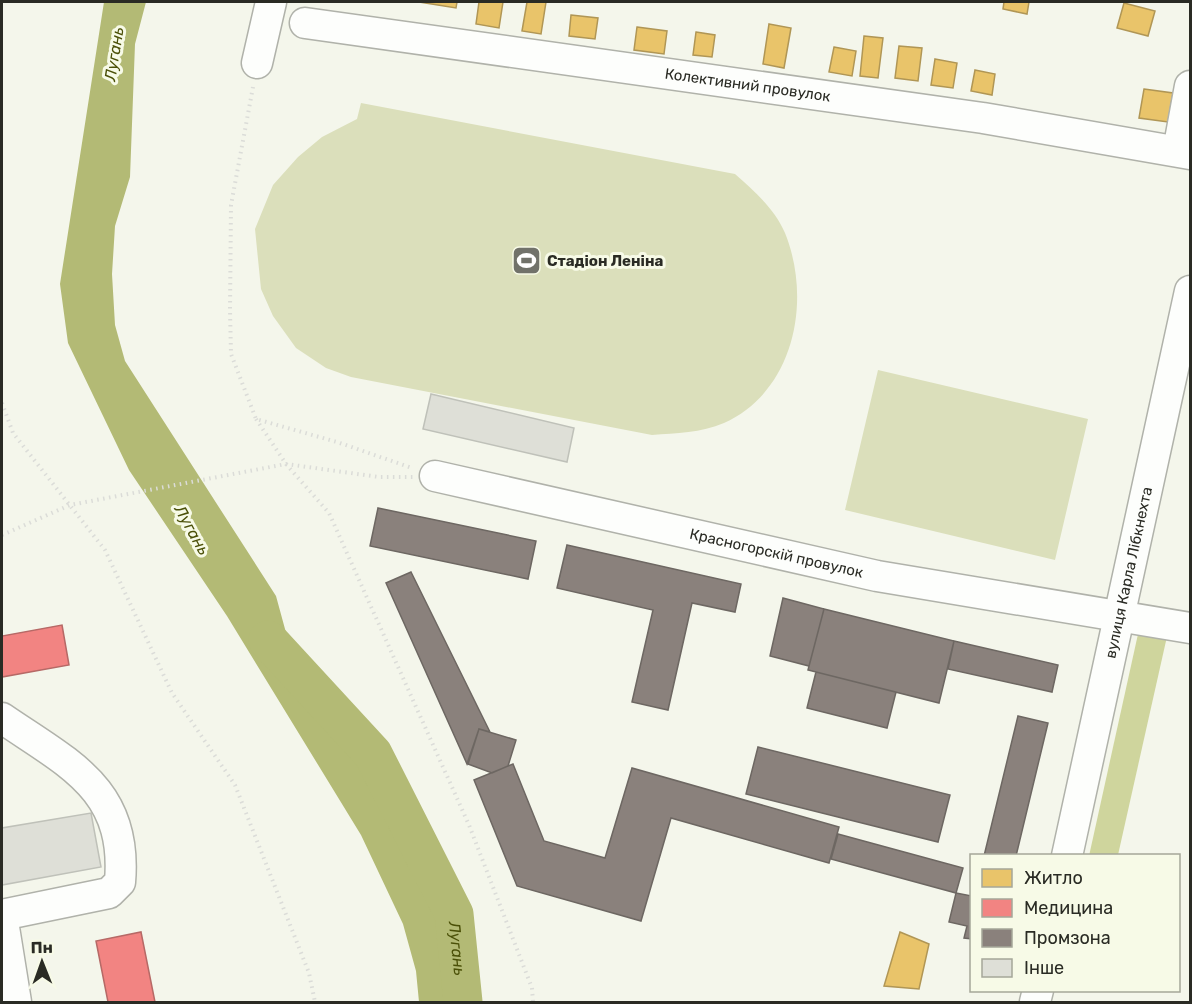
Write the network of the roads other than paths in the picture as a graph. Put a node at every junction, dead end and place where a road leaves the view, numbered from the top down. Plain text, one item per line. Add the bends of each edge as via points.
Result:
1 (271, 2) edge
2 (305, 23) dead end
3 (257, 63) road end
4 (1191, 86) edge
5 (1184, 153) edge
6 (1191, 291) edge
7 (435, 476) road end
8 (1119, 618) junction
9 (1191, 628) edge
10 (2, 718) edge
11 (1067, 854) edge
12 (16, 1002) edge

1 - 3 street
2 - 5 street, Колективний провулок via 983,118
4 - 5 street
6 - 8 street, вулиця Карла Лібкнехта
7 - 8 street, Красногорскій провулок via 877,576
8 - 9 street, Красногорскій провулок
8 - 11 street, вулиця Карла Лібкнехта
10 - 12 street via 70,765 102,795 117,831 122,858 120,882 108,893 2,915

